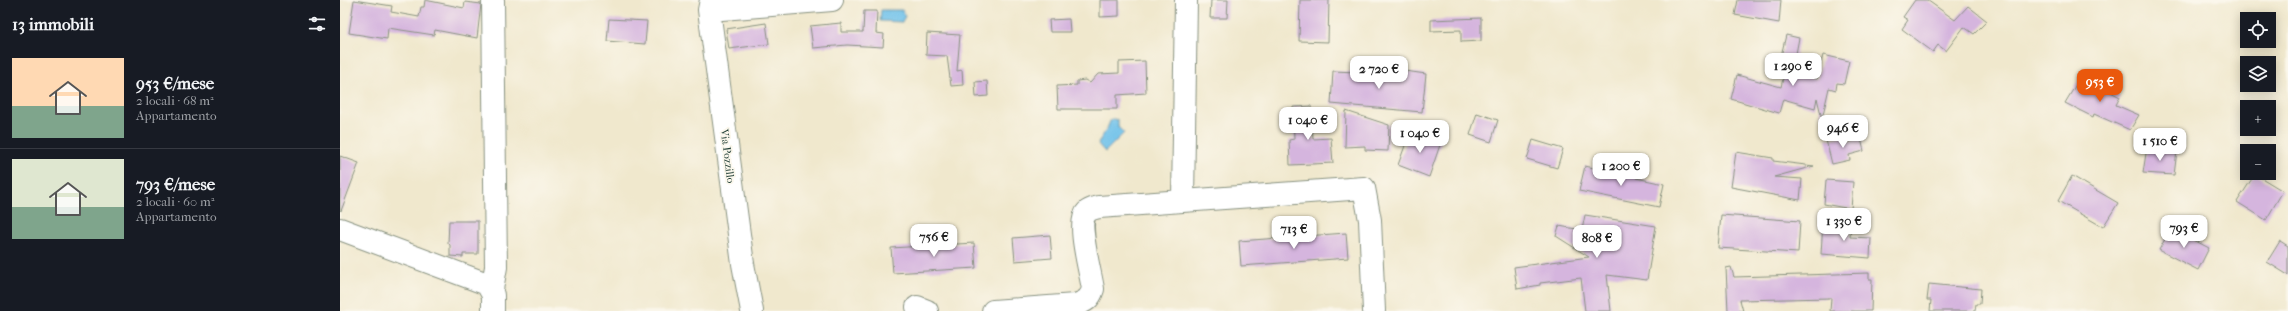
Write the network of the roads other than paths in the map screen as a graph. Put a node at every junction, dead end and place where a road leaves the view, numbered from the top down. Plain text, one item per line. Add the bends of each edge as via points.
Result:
1 (493, 0) edge
2 (832, 0) edge
3 (1186, 0) edge
4 (710, 5) edge
5 (1182, 200) junction
6 (340, 229) edge
7 (492, 289) junction
8 (493, 311) edge
9 (752, 311) edge
10 (993, 311) edge
11 (1374, 311) edge

1 - 7 street via 496,267
2 - 4 street
3 - 5 street
4 - 9 street, Via Pozzillo via 742,264
5 - 10 street via 1099,207 1088,212 1083,219 1083,230 1093,289 1091,296 1084,302 1075,305
5 - 11 street via 1364,188 1370,220
6 - 7 street via 488,284
7 - 8 street

